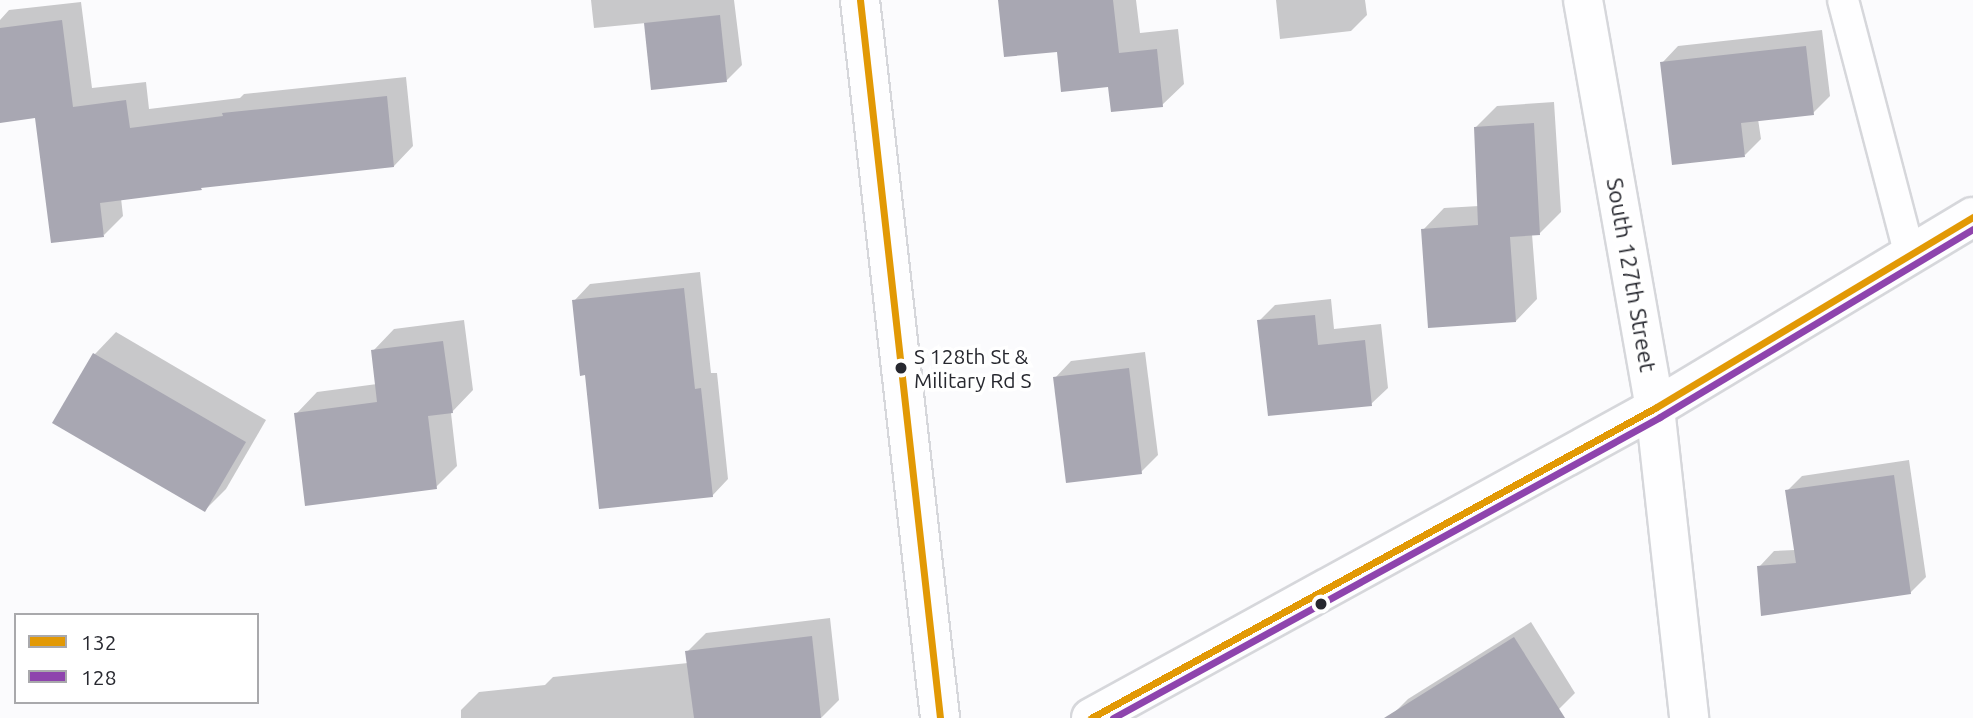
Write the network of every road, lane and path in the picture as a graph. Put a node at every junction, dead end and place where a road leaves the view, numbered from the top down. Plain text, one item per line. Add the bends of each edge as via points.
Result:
1 (860, 0) edge
2 (1583, 0) edge
3 (1843, 0) edge
4 (1973, 217) edge
5 (1910, 255) junction
6 (1655, 408) junction
7 (940, 718) edge
8 (1091, 718) edge
9 (1689, 718) edge

1 - 7 street
2 - 6 street, South 127th Street
3 - 5 lane
4 - 5 street
5 - 6 street
6 - 8 street
6 - 9 street, South 127th Street

